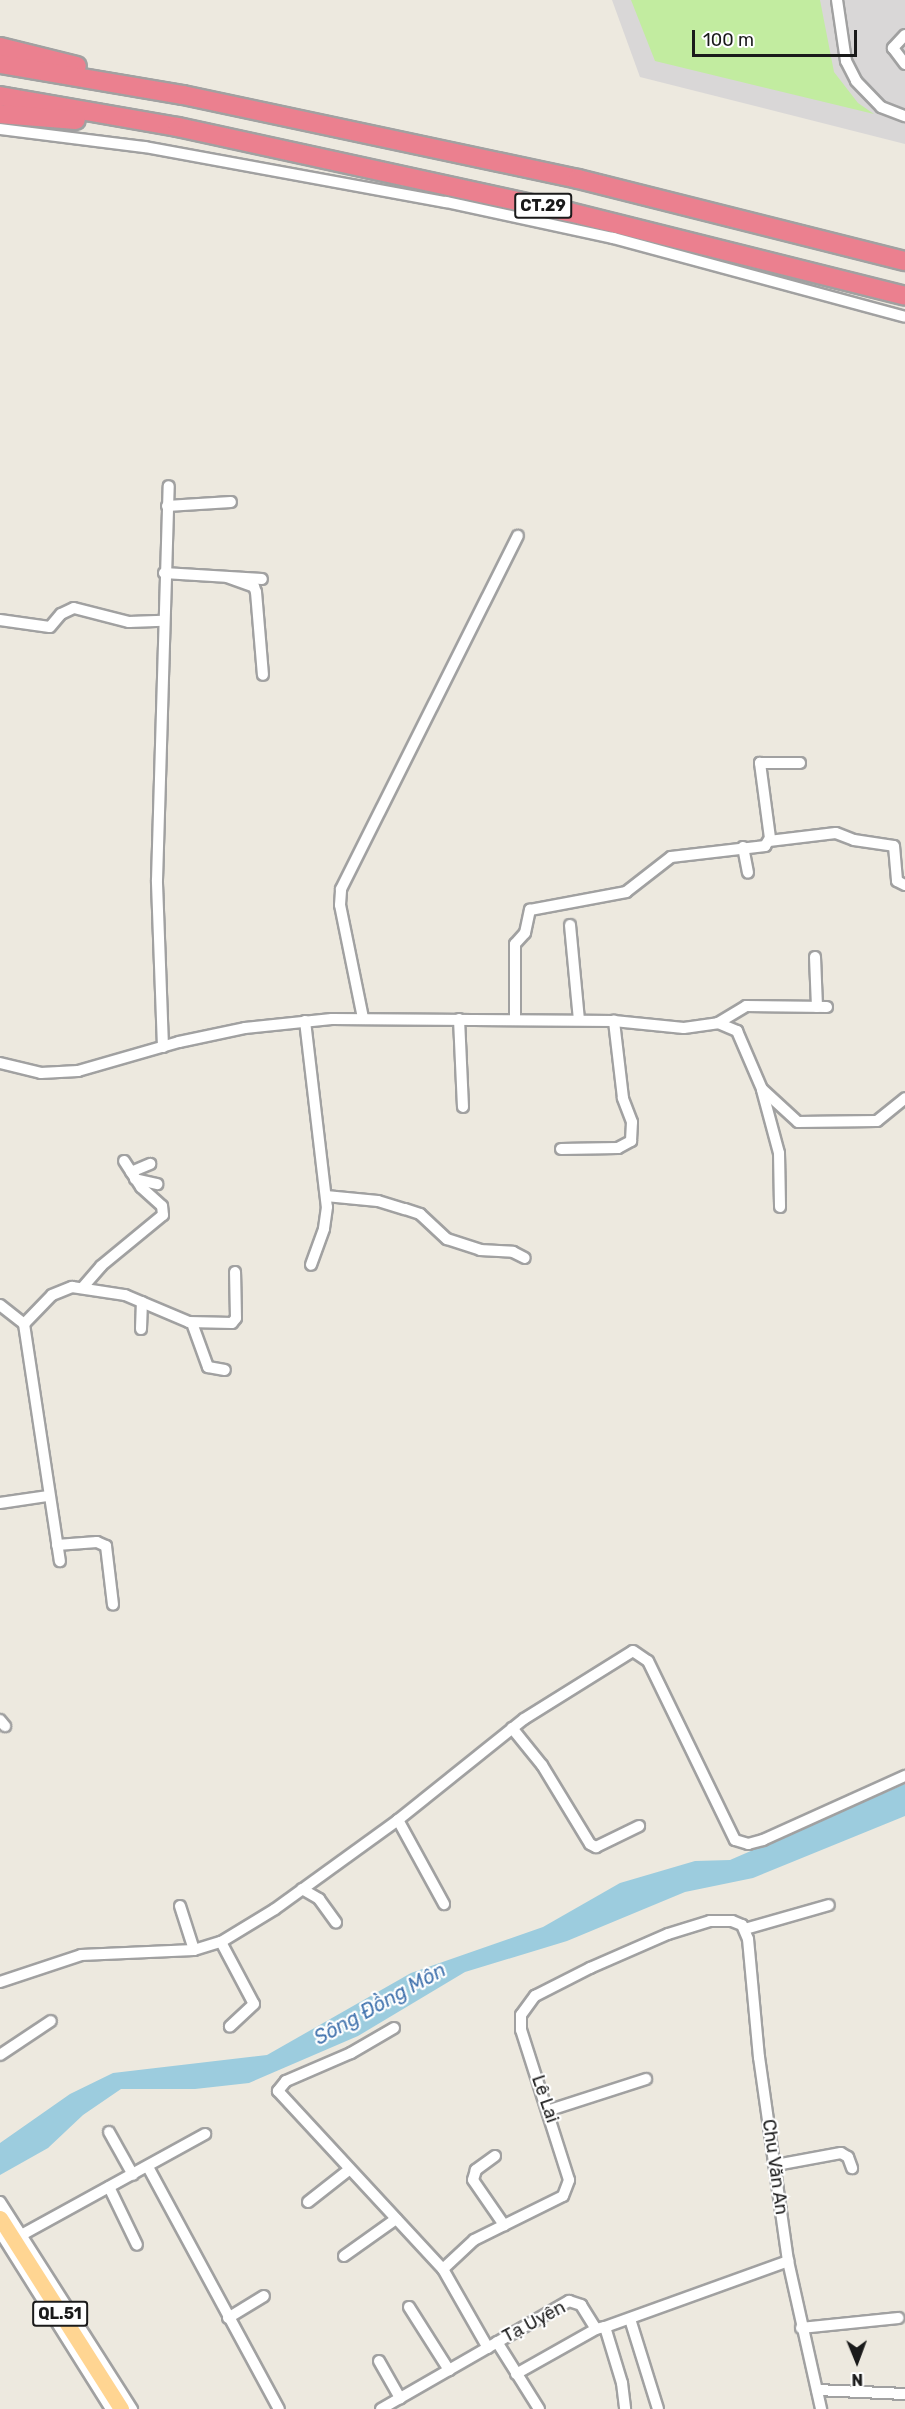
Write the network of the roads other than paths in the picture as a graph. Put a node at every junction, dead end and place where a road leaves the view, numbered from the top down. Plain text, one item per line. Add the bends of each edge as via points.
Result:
1 (837, 0) edge
2 (905, 35) edge
3 (0, 47) edge
4 (0, 64) edge
5 (905, 64) edge
6 (183, 94) junction
7 (0, 96) edge
8 (0, 114) edge
9 (901, 115) edge
10 (178, 127) junction
11 (0, 129) edge
12 (905, 261) edge
13 (905, 296) edge
14 (905, 317) edge
15 (169, 486) dead end
16 (231, 502) dead end
17 (167, 506) junction
18 (519, 536) dead end
19 (164, 573) junction
20 (227, 578) junction
21 (262, 579) dead end
22 (0, 620) edge
23 (163, 621) junction
24 (263, 675) dead end
25 (800, 763) dead end
26 (769, 841) junction
27 (743, 847) junction
28 (748, 873) dead end
29 (905, 885) edge
30 (570, 926) dead end
31 (815, 957) dead end
32 (363, 1018) junction
33 (459, 1019) junction
34 (515, 1020) junction
35 (579, 1020) junction
36 (305, 1021) junction
37 (614, 1021) junction
38 (718, 1023) junction
39 (163, 1047) junction
40 (0, 1063) edge
41 (762, 1089) junction
42 (905, 1098) edge
43 (463, 1107) dead end
44 (561, 1149) dead end
45 (124, 1161) dead end
46 (150, 1164) dead end
47 (133, 1176) junction
48 (157, 1184) dead end
49 (326, 1196) junction
50 (780, 1207) dead end
51 (525, 1258) dead end
52 (311, 1265) dead end
53 (235, 1272) dead end
54 (83, 1287) junction
55 (142, 1302) junction
56 (0, 1305) edge
57 (192, 1323) junction
58 (24, 1324) junction
59 (141, 1329) dead end
60 (225, 1370) dead end
61 (48, 1496) junction
62 (0, 1503) edge
63 (57, 1545) junction
64 (60, 1561) dead end
65 (113, 1605) dead end
66 (512, 1728) junction
67 (905, 1776) edge
68 (398, 1820) junction
69 (639, 1826) dead end
70 (302, 1889) junction
71 (444, 1904) dead end
72 (829, 1905) dead end
73 (180, 1906) dead end
74 (336, 1922) dead end
75 (743, 1927) junction
76 (221, 1942) junction
77 (194, 1950) junction
78 (0, 1982) edge
79 (51, 2021) dead end
80 (230, 2026) dead end
81 (394, 2028) dead end
82 (0, 2055) edge
83 (646, 2079) dead end
84 (550, 2110) junction
85 (109, 2132) dead end
86 (206, 2134) dead end
87 (495, 2156) dead end
88 (776, 2165) junction
89 (148, 2167) junction
90 (852, 2168) dead end
91 (350, 2169) junction
92 (133, 2175) junction
93 (109, 2187) junction
94 (0, 2202) edge
95 (308, 2202) dead end
96 (0, 2218) edge
97 (396, 2219) junction
98 (504, 2225) junction
99 (11, 2236) edge
100 (137, 2245) dead end
101 (344, 2256) dead end
102 (788, 2261) junction
103 (443, 2270) junction
104 (264, 2296) dead end
105 (409, 2307) dead end
106 (228, 2318) junction
107 (898, 2318) dead end
108 (630, 2319) junction
109 (601, 2328) junction
110 (801, 2328) junction
111 (492, 2345) junction
112 (379, 2361) dead end
113 (449, 2370) junction
114 (516, 2374) junction
115 (817, 2390) junction
116 (905, 2394) edge
117 (400, 2398) junction
118 (111, 2409) edge
119 (121, 2409) edge
120 (132, 2409) edge
121 (279, 2409) edge
122 (381, 2409) edge
123 (539, 2409) edge
124 (625, 2409) edge
125 (658, 2409) edge
126 (821, 2409) edge

1 - 9 street via 852,75 874,102
2 - 5 street via 893,48
3 - 6 highway
4 - 6 highway, CT.29
6 - 12 highway, CT.29 via 578,179
7 - 10 highway, CT.29
8 - 10 highway
10 - 13 highway, CT.29 via 569,212
11 - 14 street via 145,147 446,202 613,238
15 - 17 street
16 - 17 street
17 - 19 street
18 - 32 street via 341,889 340,905
19 - 20 street
19 - 23 street
20 - 21 street
20 - 24 street via 254,587 256,592
22 - 23 street via 50,627 61,614 74,608 129,622
23 - 39 street via 157,880
25 - 26 street via 760,764
26 - 27 street via 765,846
26 - 29 street via 836,833 894,846 897,881
27 - 28 street
27 - 34 street via 671,857 626,892 530,910 525,933 516,944
30 - 35 street
31 - 38 street via 822,1007 746,1006
32 - 33 street
32 - 36 street
33 - 34 street
33 - 43 street
34 - 35 street
35 - 37 street
36 - 39 street via 245,1028
36 - 49 street
37 - 38 street via 684,1028
37 - 44 street via 623,1098 632,1122 630,1141 618,1148
38 - 41 street via 738,1031
39 - 40 street via 78,1071 41,1072
41 - 42 street via 804,1124 878,1121
41 - 50 street via 779,1153
45 - 47 street
46 - 47 street
47 - 48 street
47 - 54 street via 157,1200 163,1215 101,1266
49 - 51 street via 378,1201 405,1209 429,1221 447,1239
49 - 52 street via 324,1229
53 - 57 street via 235,1322
54 - 55 street
54 - 58 street via 52,1294
55 - 57 street
55 - 59 street
56 - 58 street
57 - 60 street via 208,1367
58 - 61 street
61 - 62 street
61 - 63 street
63 - 64 street
63 - 65 street via 97,1542 106,1546
66 - 67 street via 605,1665 639,1652 648,1661 735,1840 748,1844 763,1840
66 - 68 street
66 - 69 street via 542,1765 590,1844 596,1847
68 - 70 street
68 - 71 street
70 - 74 street via 319,1899
70 - 76 street
72 - 75 street, Lê Lai
73 - 77 street
75 - 84 street, Lê Lai via 710,1922 668,1934 535,1996 521,2015 521,2030
75 - 88 street, Chu Văn An
76 - 77 street
76 - 80 street via 254,2004
77 - 78 street via 81,1955
79 - 82 street
81 - 91 street via 279,2086 280,2097
83 - 84 street
84 - 98 street, Lê Lai via 567,2168 568,2188 563,2196
85 - 92 street
86 - 89 street
87 - 98 street via 476,2170 473,2180
88 - 90 street via 841,2153 848,2157
88 - 102 street, Chu Văn An
89 - 92 street
89 - 106 street
91 - 95 street
91 - 97 street
92 - 93 street
93 - 99 street
93 - 100 street
94 - 99 street
96 - 99 main road, QL.51
97 - 101 street
97 - 103 street
98 - 103 street, Lê Lai via 474,2240
99 - 118 street
99 - 119 main road, QL.51
99 - 120 street
102 - 108 street
102 - 110 street, Chu Văn An
103 - 111 street
104 - 106 street
105 - 113 street
106 - 121 street
107 - 110 street
108 - 109 street
108 - 125 street
109 - 111 street, Tạ Uyên via 580,2305 569,2301
109 - 114 street
109 - 124 street, Tạ Uyên via 622,2383
110 - 115 street, Chu Văn An
111 - 113 street, Tạ Uyên
111 - 114 street
112 - 117 street
113 - 117 street, Tạ Uyên
114 - 123 street
115 - 116 street
115 - 126 street, Chu Văn An
117 - 122 street, Tạ Uyên

